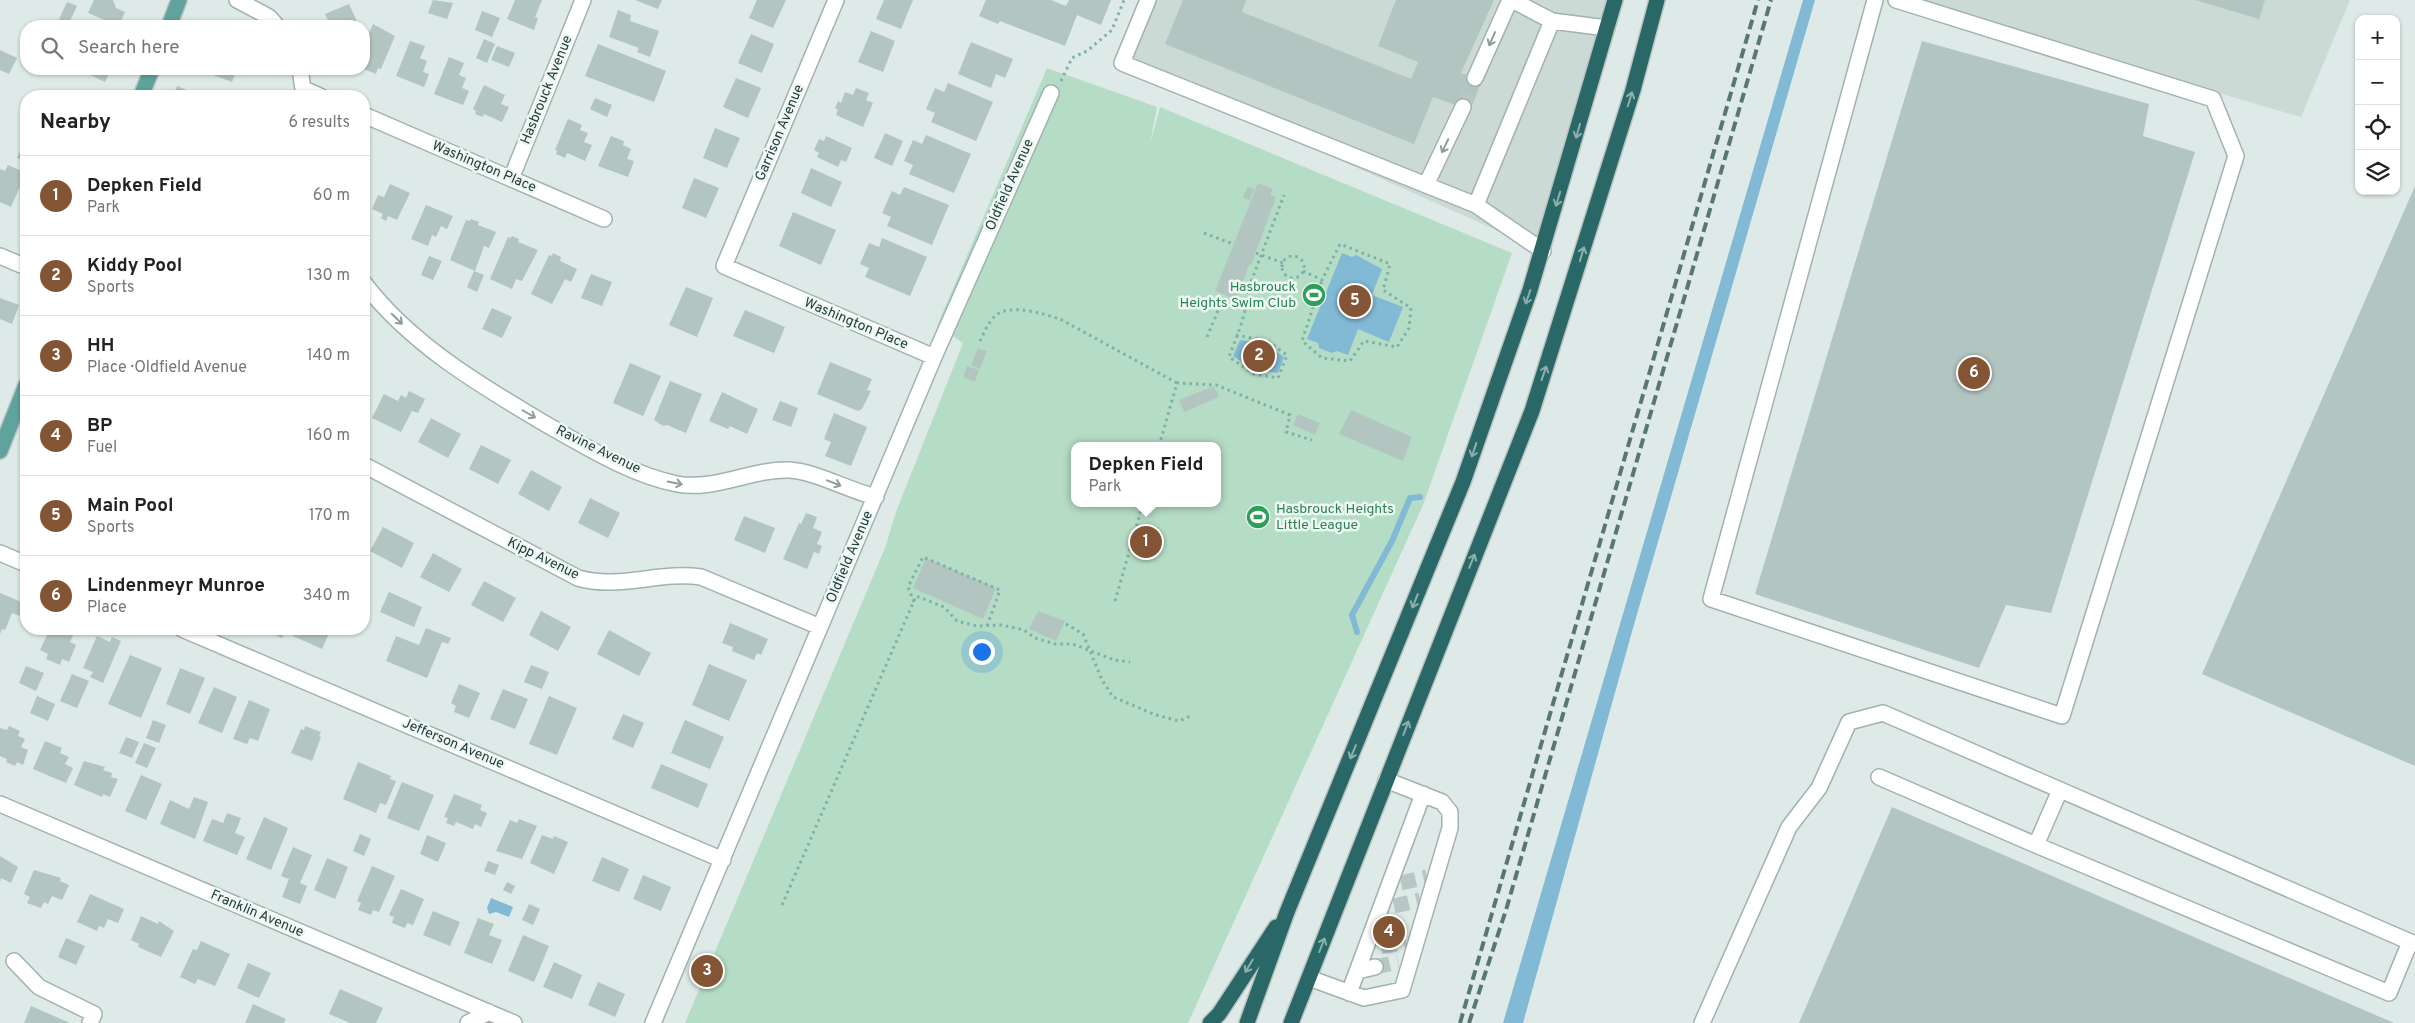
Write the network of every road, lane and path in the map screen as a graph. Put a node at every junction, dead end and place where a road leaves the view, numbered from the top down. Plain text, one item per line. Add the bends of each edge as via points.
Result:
1 (179, 0) edge
2 (237, 0) edge
3 (583, 0) edge
4 (836, 0) edge
5 (1124, 0) edge
6 (1148, 0) edge
7 (1511, 0) edge
8 (1615, 0) edge
9 (1658, 0) edge
10 (1875, 0) edge
11 (1896, 0) edge
12 (171, 20) edge
13 (271, 20) edge
14 (1552, 21) junction
15 (1607, 28) junction
16 (150, 75) edge
17 (301, 75) edge
18 (1475, 78) tunnel mouth
19 (143, 90) edge
20 (304, 90) edge
21 (1051, 93) joint
22 (1463, 107) tunnel mouth
23 (370, 118) edge
24 (511, 179) junction
25 (1426, 185) junction
26 (1284, 195) dead end
27 (1476, 205) junction
28 (604, 219) dead end
29 (1204, 233) dead end
30 (1233, 244) dead end
31 (1543, 250) junction
32 (1256, 253) dead end
33 (0, 256) edge
34 (1262, 256) junction
35 (1282, 263) junction
36 (20, 264) edge
37 (724, 266) joint
38 (1303, 272) junction
39 (1322, 280) junction
40 (370, 291) edge
41 (1247, 308) junction
42 (1236, 335) junction
43 (1207, 336) dead end
44 (980, 341) dead end
45 (934, 357) junction
46 (1177, 383) junction
47 (20, 400) edge
48 (1312, 440) dead end
49 (1160, 442) edge
50 (0, 451) edge
51 (370, 468) edge
52 (876, 496) junction
53 (1142, 507) edge
54 (0, 553) edge
55 (20, 561) edge
56 (1115, 601) dead end
57 (914, 602) junction
58 (1066, 624) dead end
59 (986, 626) junction
60 (820, 627) junction
61 (196, 635) edge
62 (1087, 649) junction
63 (1130, 662) dead end
64 (1193, 715) dead end
65 (1879, 777) dead end
66 (1386, 780) junction
67 (2060, 790) junction
68 (1423, 794) junction
69 (0, 804) edge
70 (2036, 845) junction
71 (723, 860) junction
72 (782, 905) dead end
73 (1287, 912) junction
74 (2413, 943) edge
75 (1381, 947) tunnel mouth
76 (1365, 951) junction
77 (14, 961) dead end
78 (1375, 967) tunnel mouth
79 (1357, 970) junction
80 (1309, 978) junction
81 (1349, 993) junction
82 (489, 1012) junction
83 (90, 1023) edge
84 (468, 1023) edge
85 (514, 1023) edge
86 (653, 1023) edge
87 (1210, 1023) edge
88 (1247, 1023) edge
89 (1291, 1023) edge
90 (1702, 1023) edge

1 - 12 main road
2 - 13 street
3 - 24 street, Hasbrouck Avenue
4 - 37 street, Garrison Avenue
5 - 21 path via 1112,30 1087,51 1072,58 1061,82
6 - 25 street via 1122,62
7 - 14 street
7 -> 18 street
8 - 15 highway
66 -> 9 highway via 1532,411
10 - 11 street via 1711,599 2062,716 2236,156 2213,99
14 - 15 street
14 - 27 street
15 -> 31 highway
16 - 19 main road
17 - 20 street
21 - 45 street, Oldfield Avenue
22 -> 25 street
23 - 24 street, Washington Place
24 - 28 street, Washington Place
25 - 27 street
26 - 34 path
27 - 31 street
29 - 30 path
31 -> 73 highway via 1463,482
32 - 34 path
33 - 36 street
34 - 35 path
34 - 41 path via 1246,295
35 - 38 path via 1282,271 1289,278 1297,278
35 - 38 path via 1288,257 1297,257 1303,263
37 - 45 street, Washington Place
38 - 39 path
39 - 39 path via 1340,244 1390,264 1383,290 1411,308 1409,328 1397,348 1364,341 1350,361 1322,358 1302,341
40 -> 52 street, Ravine Avenue via 423,344 520,408 618,462 660,479 697,486 773,472 799,472
41 - 42 path
41 - 43 path via 1223,300
42 - 42 path via 1229,357 1254,374 1278,378 1287,355 1267,341
44 - 46 path via 998,314 1012,310 1043,314 1060,319
45 - 52 street, Oldfield Avenue
46 - 48 path via 1216,385 1290,415 1286,432
46 - 49 path
47 - 50 main road
51 - 60 street, Kipp Avenue via 578,578 615,583 667,576 701,577
52 - 60 street, Oldfield Avenue
53 - 56 path
54 - 55 street
57 - 59 path via 916,596 944,607 957,621
57 - 59 path via 908,587 923,558 1000,590
57 - 72 path
58 - 62 path via 1083,634
59 - 62 path via 1002,625 1055,644 1073,644
60 - 71 street, Oldfield Avenue
61 - 71 street, Jefferson Avenue
62 - 63 path via 1114,660
62 - 64 path via 1113,697 1179,721
65 - 70 street
66 - 68 street
80 -> 66 highway
67 - 70 street
67 - 74 street
67 - 90 street via 1883,713 1849,722 1819,788 1789,827
68 - 76 street via 1387,908
68 - 81 street via 1442,802 1450,812 1450,828 1405,960 1402,990 1364,998
69 - 82 street, Franklin Avenue
70 - 74 street via 2389,993
71 - 86 street, Oldfield Avenue
73 -> 87 highway
73 - 88 highway
75 - 76 street
76 - 79 street
77 - 83 street via 39,987 94,1014
78 - 79 street
79 - 81 street
80 - 81 street
80 - 89 highway
82 - 84 street
82 - 85 street, Franklin Avenue

